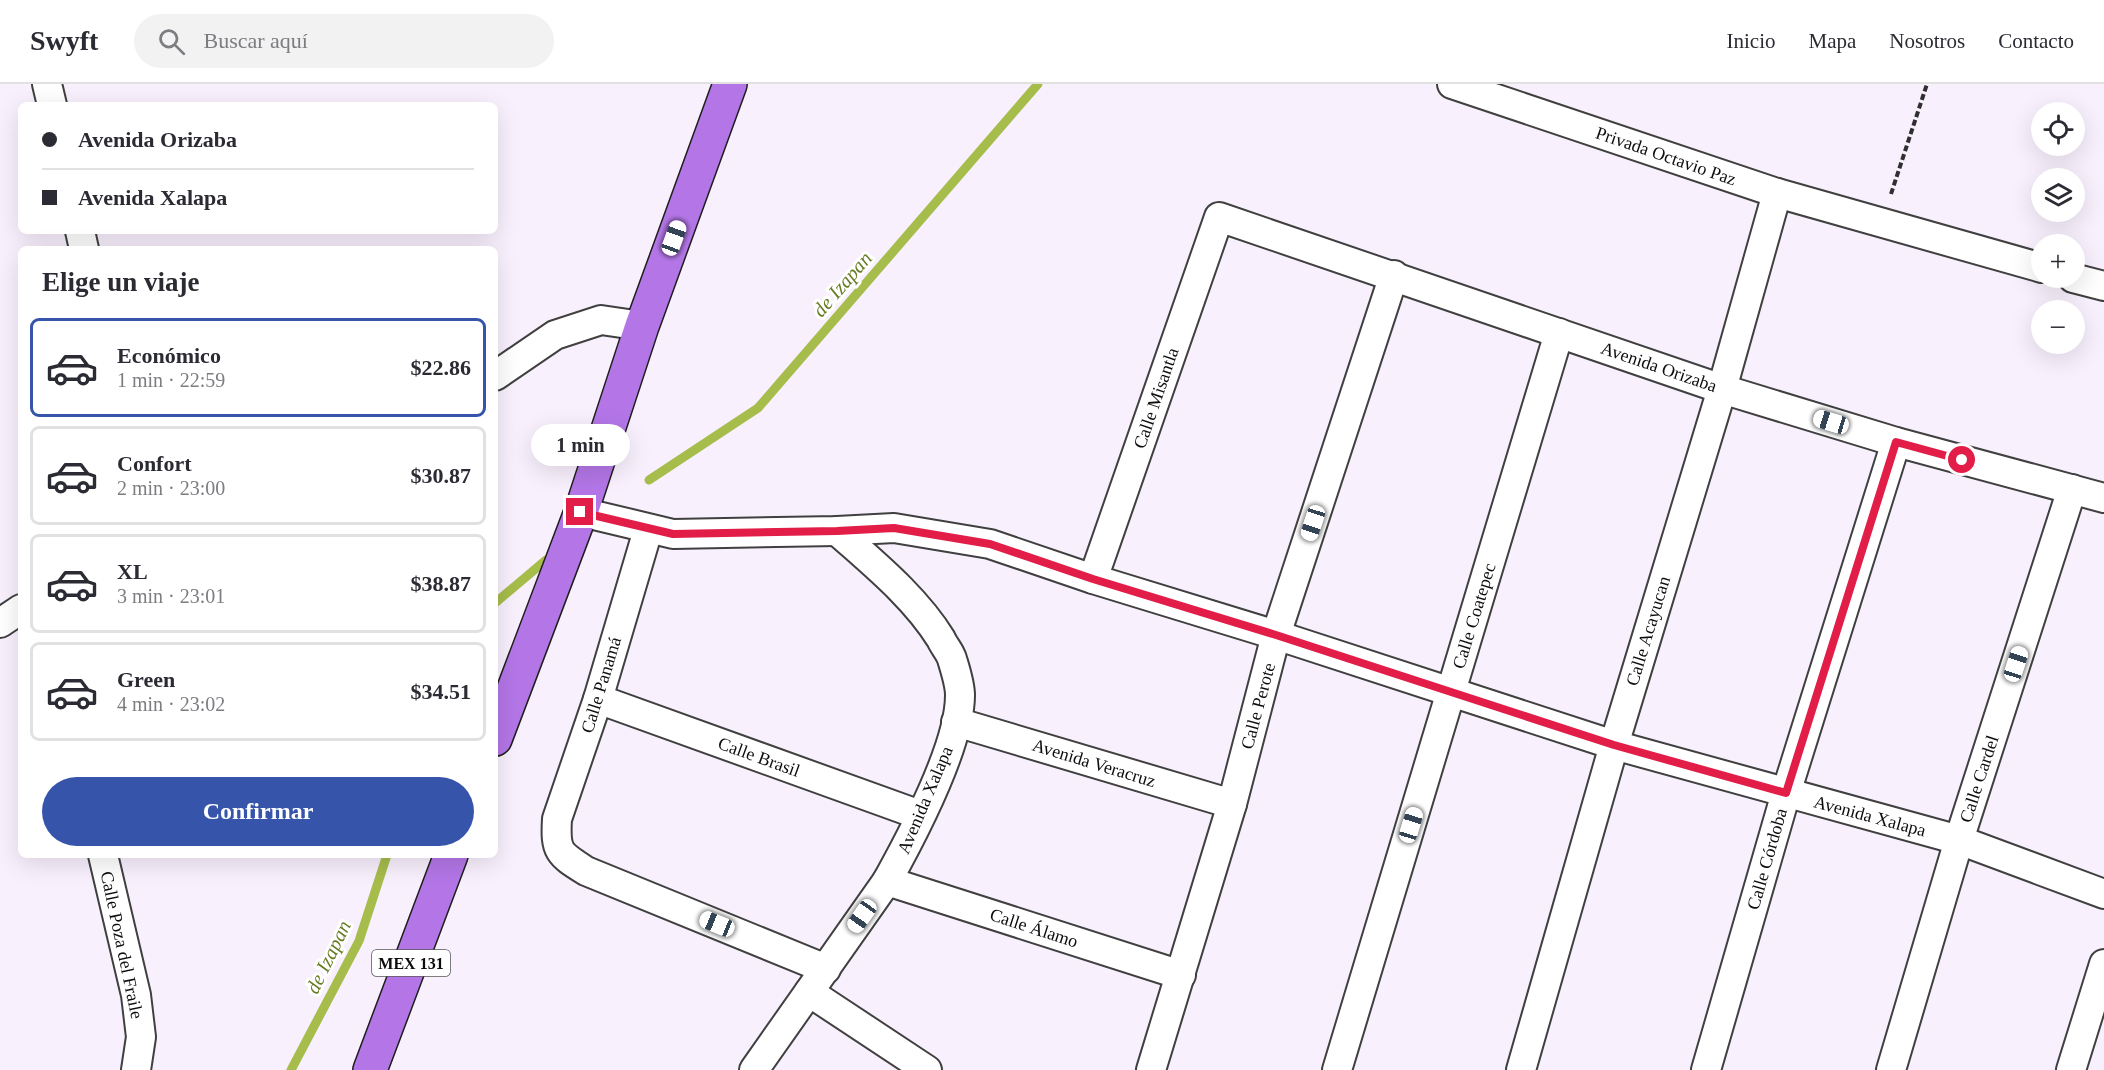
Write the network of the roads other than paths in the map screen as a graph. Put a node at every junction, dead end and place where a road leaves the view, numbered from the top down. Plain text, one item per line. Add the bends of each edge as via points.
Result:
1 (47, 84) edge
2 (730, 84) edge
3 (1452, 84) edge
4 (51, 102) edge
5 (1777, 193) junction
6 (1219, 217) joint
7 (2031, 265) edge
8 (1394, 275) junction
9 (2085, 281) edge
10 (2104, 286) edge
11 (642, 326) junction
12 (1559, 333) junction
13 (498, 374) edge
14 (1722, 389) junction
15 (1896, 442) junction
16 (2072, 489) junction
17 (2104, 498) edge
18 (580, 512) junction
19 (648, 530) junction
20 (837, 531) junction
21 (1093, 579) junction
22 (18, 611) edge
23 (0, 623) edge
24 (1276, 635) junction
25 (1451, 693) junction
26 (598, 699) junction
27 (956, 722) junction
28 (498, 731) edge
29 (1614, 745) junction
30 (1786, 793) junction
31 (1232, 804) junction
32 (920, 815) junction
33 (1959, 840) junction
34 (104, 858) edge
35 (450, 858) edge
36 (887, 880) junction
37 (2104, 894) edge
38 (2104, 964) edge
39 (826, 969) junction
40 (1181, 975) junction
41 (809, 992) junction
42 (136, 1070) edge
43 (370, 1070) edge
44 (754, 1070) edge
45 (927, 1070) edge
46 (1151, 1070) edge
47 (1337, 1070) edge
48 (1521, 1070) edge
49 (1706, 1070) edge
50 (1891, 1070) edge
51 (2071, 1070) edge

1 - 4 street
2 - 11 main road
3 - 5 street, Privada Octavio Paz
5 - 7 street, Privada Octavio Paz
5 - 14 street, Calle Acayucan
6 - 8 street, Avenida Orizaba
6 - 21 street, Calle Misantla
8 - 12 street, Avenida Orizaba
8 - 24 street, Calle Perote
9 - 10 street
11 - 13 street via 601,320 555,335
11 - 18 main road
12 - 14 street, Avenida Orizaba
12 - 25 street, Calle Coatepec
14 - 15 street, Avenida Orizaba
14 - 29 street, Calle Acayucan
15 - 16 street, Avenida Orizaba
15 - 30 street, Calle Córdoba
16 - 17 street, Avenida Orizaba
16 - 33 street, Calle Cardel
18 - 19 street, Avenida Xalapa
18 - 28 main road
19 - 20 street, Avenida Xalapa via 673,534
19 - 26 street, Calle Panamá
20 - 21 street, Avenida Xalapa via 894,528 990,544
20 - 27 street, Avenida Xalapa via 934,628 951,657 960,694
21 - 24 street, Avenida Xalapa
22 - 23 street
24 - 25 street, Avenida Xalapa
24 - 31 street, Calle Perote
25 - 29 street, Avenida Xalapa
25 - 47 street, Calle Coatepec
26 - 32 street, Calle Brasil
26 - 39 street, Calle Panamá via 557,819 555,840 564,857 586,871
27 - 31 street, Avenida Veracruz
27 - 32 street, Avenida Xalapa
29 - 30 street, Avenida Xalapa
29 - 48 street, Calle Acayucan
30 - 33 street, Avenida Xalapa
30 - 49 street, Calle Córdoba
31 - 40 street, Calle Perote
32 - 36 street, Avenida Xalapa
33 - 37 street, Avenida Xalapa
33 - 50 street, Calle Cardel
34 - 42 street, Calle Poza del Fraile via 136,994 141,1037
35 - 43 main road, MEX 131
36 - 39 street, Avenida Xalapa
36 - 40 street, Calle Álamo
38 - 51 street
39 - 41 street, Avenida Xalapa
40 - 46 street, Calle Perote
41 - 44 street, Avenida Xalapa
41 - 45 street

